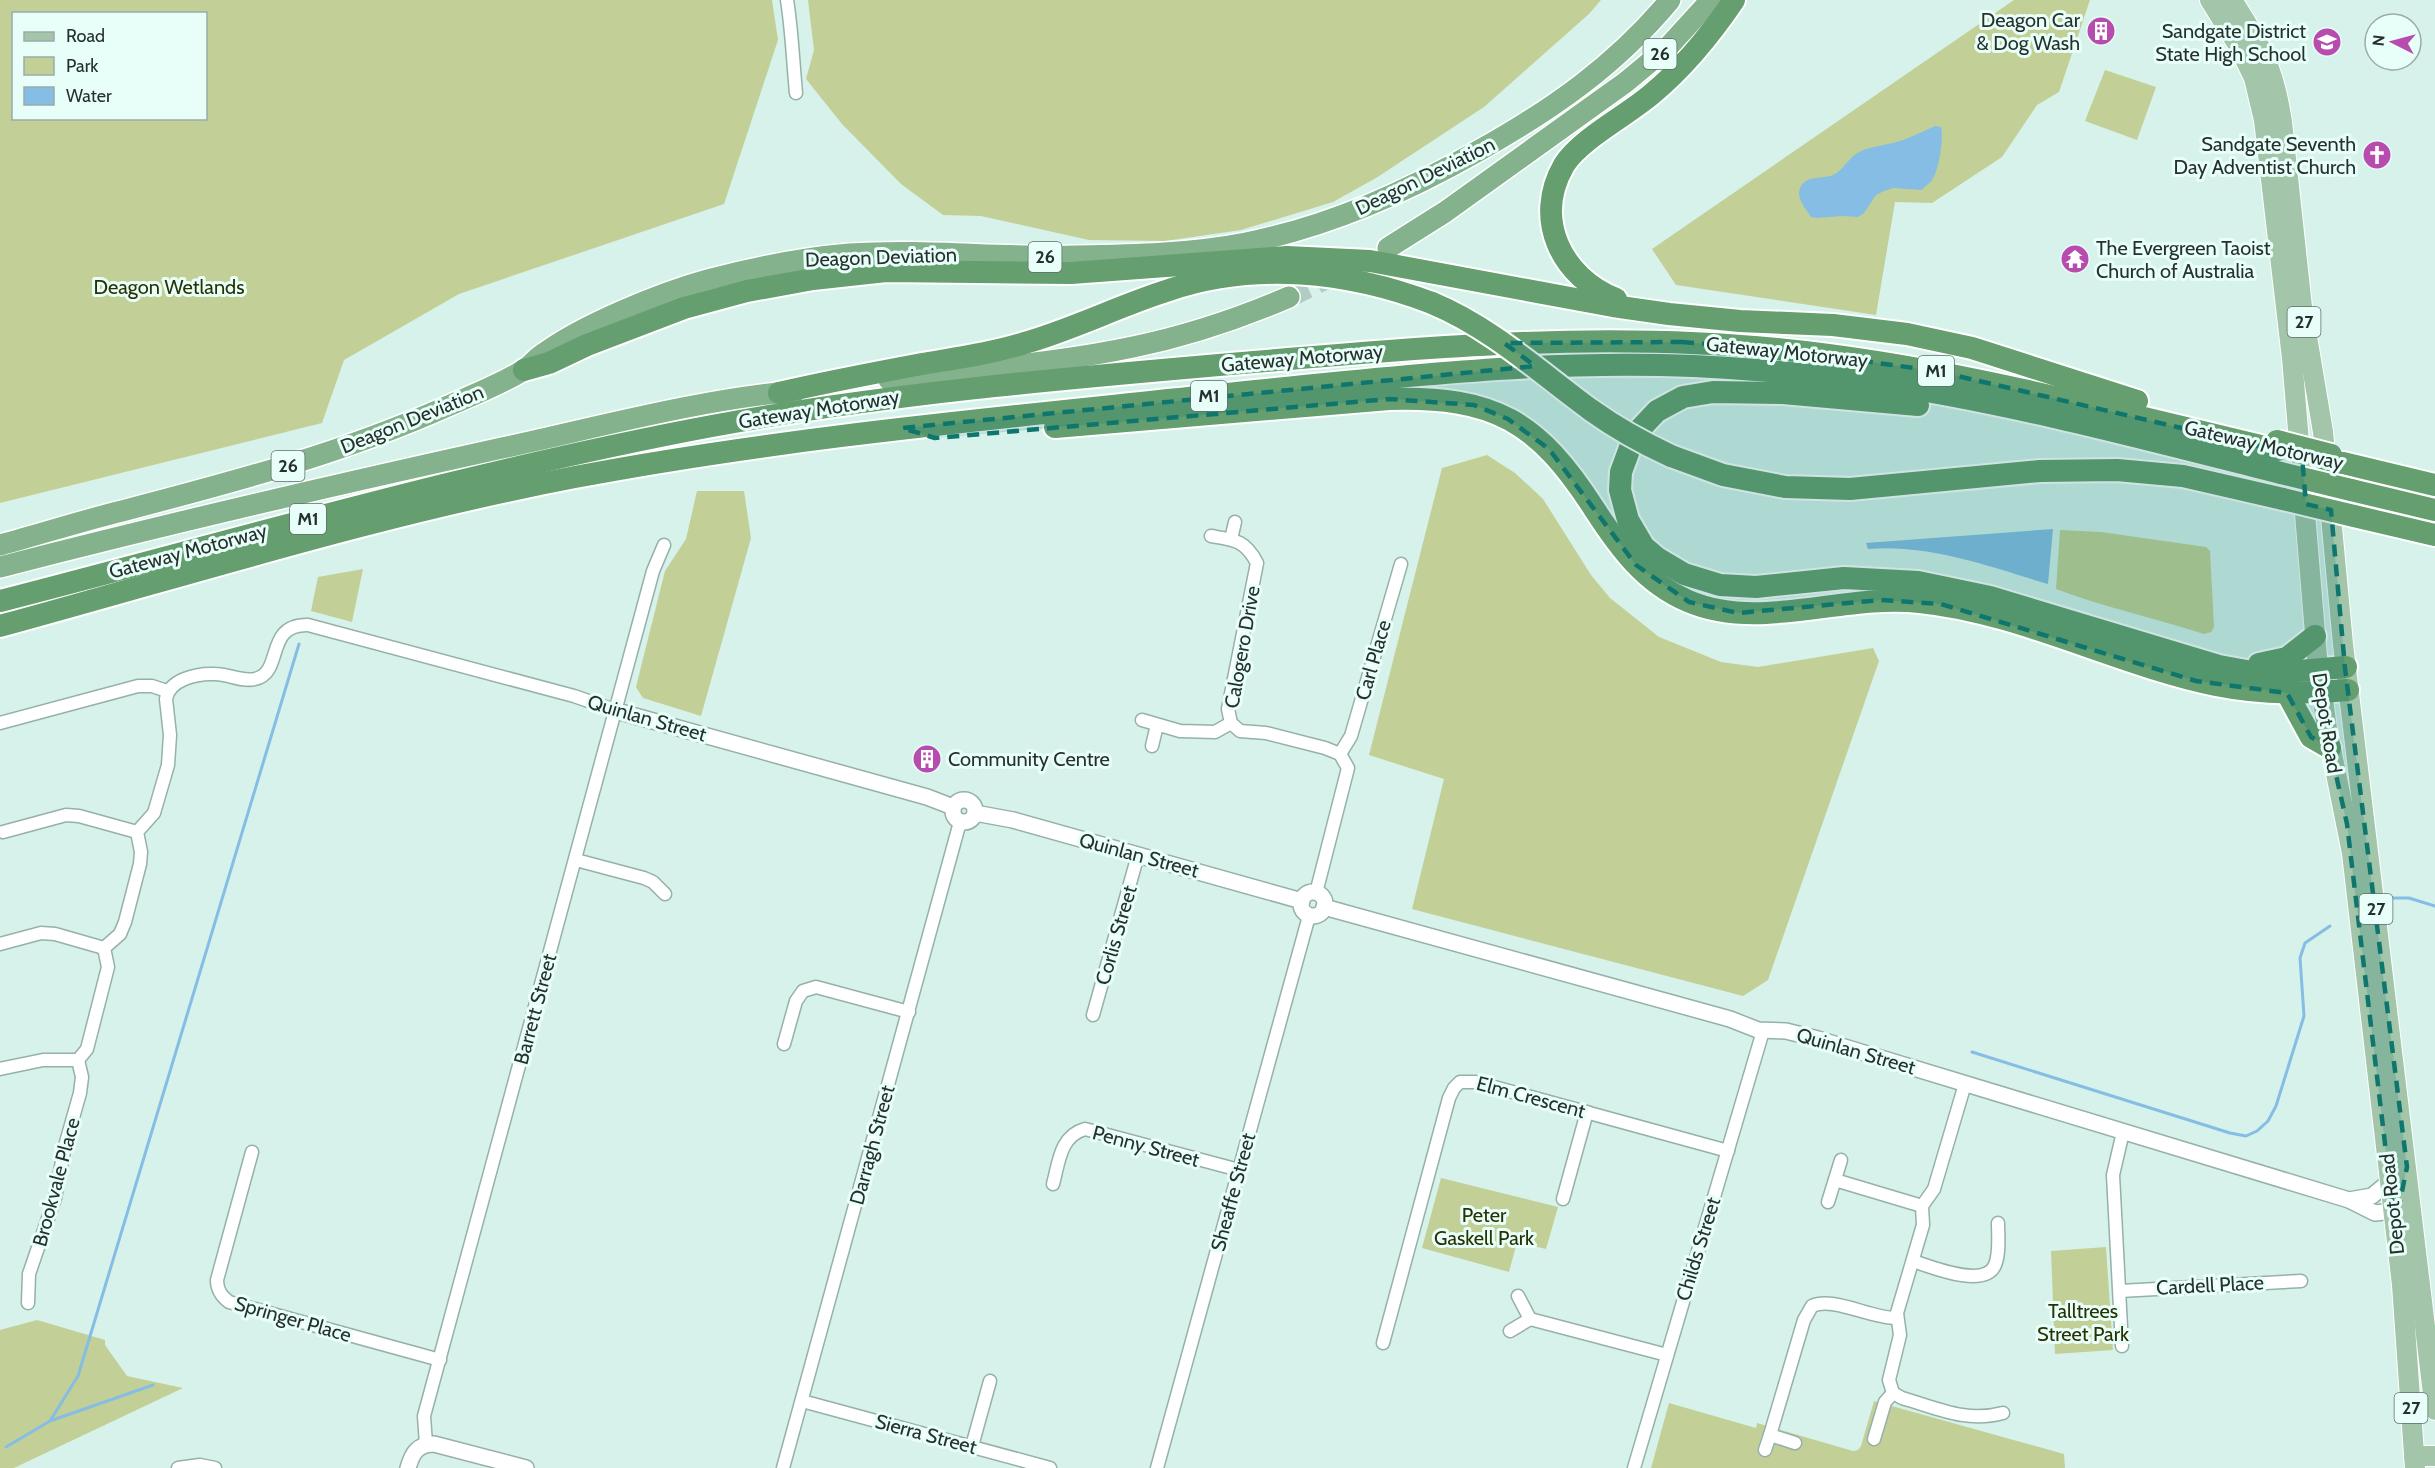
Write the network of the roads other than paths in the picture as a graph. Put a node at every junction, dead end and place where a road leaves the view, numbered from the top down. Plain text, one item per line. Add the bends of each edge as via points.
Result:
1 (787, 0) edge
2 (1670, 0) edge
3 (1711, 0) edge
4 (1734, 0) edge
5 (2210, 0) edge
6 (2232, 0) edge
7 (796, 93) dead end
8 (1388, 248) dead end
9 (1289, 297) tunnel mouth
10 (1640, 308) junction
11 (524, 370) junction
12 (779, 393) junction
13 (1960, 398) junction
14 (902, 428) junction
15 (2278, 445) junction
16 (2435, 485) edge
17 (2435, 510) edge
18 (1235, 522) dead end
19 (2435, 535) edge
20 (1211, 536) dead end
21 (1231, 539) junction
22 (0, 545) edge
23 (664, 545) dead end
24 (1401, 564) dead end
25 (0, 567) edge
26 (0, 601) edge
27 (0, 626) edge
28 (2315, 636) junction
29 (2243, 669) junction
30 (2347, 679) junction
31 (2321, 681) junction
32 (167, 691) junction
33 (2287, 693) junction
34 (616, 711) junction
35 (1142, 720) dead end
36 (0, 723) edge
37 (1231, 723) junction
38 (1157, 725) junction
39 (1152, 746) dead end
40 (2330, 748) junction
41 (1340, 754) junction
42 (953, 807) junction
43 (975, 813) junction
44 (960, 822) junction
45 (137, 831) junction
46 (3, 832) dead end
47 (1138, 855) junction
48 (576, 860) junction
49 (1316, 893) junction
50 (665, 894) dead end
51 (1302, 901) junction
52 (1324, 908) junction
53 (1309, 916) junction
54 (0, 944) edge
55 (104, 948) junction
56 (909, 1012) junction
57 (1093, 1015) dead end
58 (1763, 1031) junction
59 (784, 1044) dead end
60 (78, 1060) junction
61 (0, 1069) edge
62 (1965, 1084) junction
63 (1587, 1112) junction
64 (2123, 1132) junction
65 (1728, 1151) junction
66 (252, 1152) dead end
67 (1841, 1160) dead end
68 (2406, 1167) junction
69 (1239, 1170) junction
70 (1835, 1180) junction
71 (2390, 1181) junction
72 (1053, 1184) dead end
73 (1563, 1199) dead end
74 (2349, 1200) junction
75 (1828, 1202) dead end
76 (1922, 1206) junction
77 (2393, 1211) junction
78 (1998, 1223) dead end
79 (1912, 1261) junction
80 (2301, 1281) dead end
81 (2120, 1291) junction
82 (1518, 1296) dead end
83 (28, 1303) dead end
84 (1897, 1318) junction
85 (1530, 1319) junction
86 (1510, 1331) dead end
87 (1383, 1343) dead end
88 (2431, 1345) edge
89 (2122, 1346) dead end
90 (1667, 1355) junction
91 (440, 1360) junction
92 (990, 1381) dead end
93 (1893, 1393) junction
94 (802, 1401) junction
95 (2435, 1410) edge
96 (2003, 1413) dead end
97 (1770, 1435) junction
98 (1874, 1439) dead end
99 (1796, 1443) dead end
100 (426, 1444) junction
101 (972, 1446) junction
102 (1765, 1450) dead end
103 (2435, 1456) edge
104 (2415, 1464) edge
105 (2435, 1467) edge
106 (178, 1468) edge
107 (214, 1468) edge
108 (408, 1468) edge
109 (526, 1468) edge
110 (783, 1468) edge
111 (1050, 1468) edge
112 (1157, 1468) edge
113 (1634, 1468) edge

1 - 7 street
2 - 11 highway, Deagon Deviation / 26 via 1626,47 1558,104 1411,188 1325,223 1199,250 1018,257 849,254 795,260 673,291 585,330 543,353
3 - 8 highway, Deagon Deviation / 26 via 1668,47 1626,82 1445,212
4 - 10 highway via 1675,72 1630,112 1583,144 1568,160 1557,181 1551,215 1564,259 1589,285
5 - 28 main road, Depot Road / 27 via 2254,78 2265,120 2292,358
6 - 30 main road, Depot Road / 27 via 2260,44 2278,93 2302,307 2323,432
9 - 12 highway, Deagon Deviation / 26 via 1203,328 1134,347
10 - 11 highway via 1370,261 1329,258 1233,260 1071,273 871,271 720,298 653,319
10 - 15 highway via 1712,318 1855,327 1946,342
11 - 22 highway, Deagon Deviation / 26 via 448,406 312,459
12 - 19 highway, bridge via 991,352 1172,289 1246,274 1292,273 1353,279 1395,289 1462,317 1493,335 1613,425 1671,456 1723,476 1785,487 1850,489 2040,471 2117,470 2183,476
12 - 25 highway, Deagon Deviation / 26 via 739,398 419,466
13 - 14 highway, Gateway Motorway / M1 via 1871,382 1754,370 1672,365 1550,366 1419,375
13 - 17 highway, Gateway Motorway / M1, bridge
13 - 29 highway via 1940,407 1783,393 1713,392 1683,397 1657,411 1631,445 1621,472 1623,505 1634,534 1644,547 1670,567 1704,582 1756,587 1825,578 1860,578 1936,584 2172,653
14 - 27 highway, Gateway Motorway / M1 via 703,454 501,492 292,544
14 - 33 highway via 935,438 1389,399 1434,399 1474,405 1509,419 1534,435 1578,485 1636,565 1689,602 1738,613 1881,600 1941,604 2196,681
15 - 16 highway, Gateway Motorway / M1 via 2328,462
15 - 26 highway, Gateway Motorway / M1 via 2015,387 1851,358 1682,342 1476,344 1068,377 910,395 717,425 466,478
18 - 21 street
20 - 21 street, Calogero Drive
21 - 37 street, Calogero Drive via 1250,548 1257,562 1228,709
23 - 34 street, Barrett Street via 653,571
24 - 41 street, Carl Place via 1352,736
28 - 29 highway via 2287,657
28 - 31 main road, Depot Road / 27
29 - 31 highway
30 - 31 highway
30 - 68 main road, Depot Road / 27
31 - 33 highway
31 - 40 main road, Depot Road / 27
32 - 34 street, Quinlan Street via 175,683 200,675 258,679 269,670 284,632 297,625 308,625 574,696
32 - 36 street via 138,686
32 - 45 street via 171,750 168,765 154,813
33 - 40 highway via 2312,737
34 - 42 street, Quinlan Street
34 - 48 street, Barrett Street
35 - 38 street
37 - 38 street via 1215,732 1180,731
37 - 41 street, Calogero Drive via 1239,731 1266,733
38 - 39 street
40 - 71 main road, Depot Road / 27 via 2352,853
41 - 49 street via 1348,768
42 - 43 street via 968,801
42 - 44 street via 954,817
43 - 44 street via 969,821
43 - 47 street, Quinlan Street
44 - 56 street, Darragh Street
45 - 46 street via 66,815
45 - 55 street via 140,864 125,922 120,934
47 - 51 street, Quinlan Street
47 - 57 street, Corlis Street
48 - 50 street via 644,878
48 - 91 street, Barrett Street
49 - 51 street via 1309,893
49 - 52 street via 1322,897
51 - 53 street
52 - 53 street via 1317,916
52 - 58 street, Quinlan Street
53 - 69 street, Sheaffe Street
54 - 55 street via 41,933
55 - 60 street via 108,967 87,1049
56 - 59 street via 809,988 796,1001
56 - 94 street, Darragh Street
58 - 62 street, Quinlan Street via 1791,1032
58 - 65 street, Childs Street
60 - 61 street via 43,1060
60 - 83 street, Brookvale Place via 80,1093 55,1198 29,1274
62 - 64 street, Quinlan Street
62 - 76 street via 1934,1189
63 - 65 street, Elm Crescent
63 - 73 street
63 - 87 street, Elm Crescent via 1476,1082 1464,1080 1457,1084 1449,1098
64 - 74 street, Quinlan Street
64 - 81 street via 2113,1175
65 - 90 street, Childs Street
66 - 91 street, Springer Place via 217,1280 224,1299
67 - 70 street
68 - 77 street via 2401,1182 2402,1199
68 - 88 main road, Depot Road / 27
69 - 72 street, Penny Street via 1085,1129 1068,1137
69 - 112 street, Sheaffe Street
70 - 75 street
70 - 76 street
71 - 74 street via 2372,1196
71 - 77 main road, Depot Road / 27
74 - 77 street, Quinlan Street via 2375,1213
76 - 79 street via 1924,1222
77 - 104 main road, Depot Road / 27
78 - 79 street via 1996,1262 1983,1276
79 - 84 street
80 - 81 street, Cardell Place
81 - 89 street
82 - 85 street
84 - 93 street via 1900,1335 1889,1380
84 - 97 street via 1875,1317 1826,1303 1812,1306 1804,1320
85 - 86 street
85 - 90 street
88 - 95 main road, Depot Road
90 - 113 street, Childs Street
91 - 100 street, Barrett Street via 424,1416
92 - 101 street
93 - 96 street via 1968,1418
93 - 98 street via 1885,1402
94 - 101 street, Sierra Street
94 - 110 street, Darragh Street
97 - 99 street
97 - 102 street
100 - 108 street via 414,1453
100 - 109 street
101 - 111 street, Sierra Street
103 - 104 main road
104 - 105 main road
106 - 107 street

